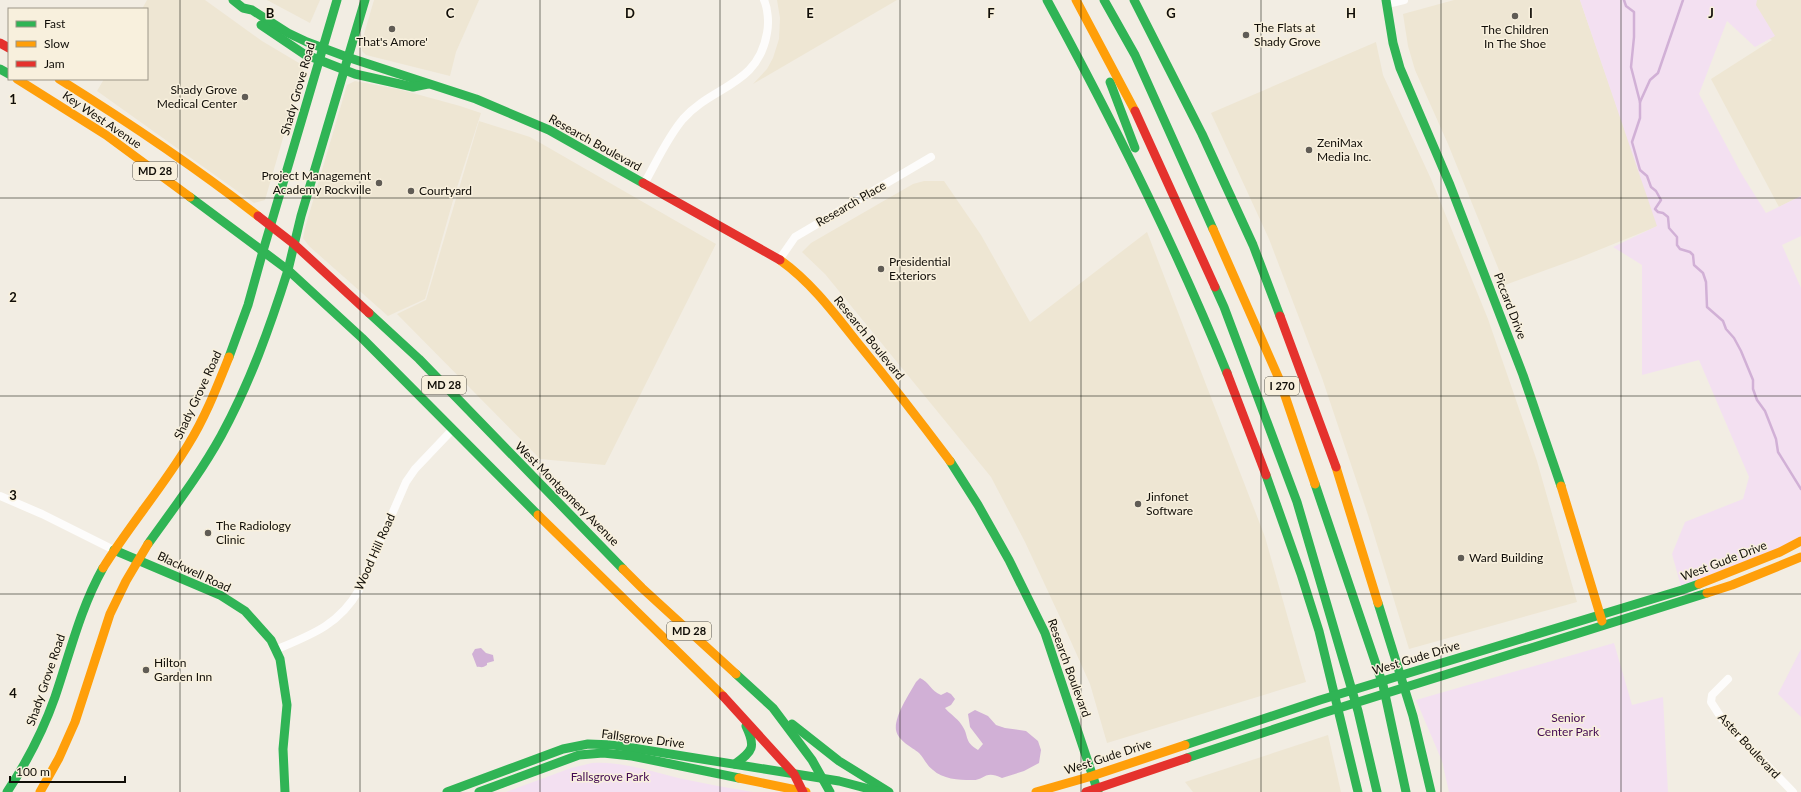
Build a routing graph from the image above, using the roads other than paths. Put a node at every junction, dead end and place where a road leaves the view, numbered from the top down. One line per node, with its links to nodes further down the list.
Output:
1 (233, 0): 11 (main road, Research Boulevard)
2 (337, 0): 13 (main road, Shady Grove Road)
3 (365, 0): 14 (main road)
4 (764, 0): 21 (street)
5 (1047, 0): 27 (main road)
6 (1076, 0): 12 (main road, I 270)
7 (1104, 0): 60 (main road, I 270)
8 (1134, 0): 61 (main road, I 270)
9 (1404, 0): 10 (street)
10 (1386, 2): 36 (main road, Piccard Drive)
11 (243, 8): 13 (main road, Research Boulevard); 15 (main road, Research Boulevard)
12 (1084, 15): 27 (main road); 59 (main road, I 270)
13 (322, 48): 14 (main road, Research Boulevard); 15 (main road, Shady Grove Road)
14 (347, 57): 16 (main road); 19 (main road, Research Boulevard)
15 (318, 60): 16 (main road, Research Boulevard); 22 (main road, Shady Grove Road)
16 (344, 69): 19 (main road, Research Boulevard); 25 (main road)
17 (19, 80): 26 (main road, Key West Avenue / MD 28)
18 (61, 80): 23 (main road, Key West Avenue / MD 28)
19 (429, 84): 21 (main road, Research Boulevard)
20 (931, 157): 28 (street, Research Place)
21 (644, 184): 28 (main road, Research Boulevard)
22 (279, 196): 23 (main road); 24 (main road, Shady Grove Road)
23 (248, 208): 24 (main road, Key West Avenue / MD 28)
24 (270, 226): 25 (main road, West Montgomery Avenue / MD 28); 26 (main road, Shady Grove Road)
25 (294, 244): 29 (main road); 40 (main road, West Montgomery Avenue / MD 28)
26 (263, 251): 29 (main road, Key West Avenue / MD 28); 33 (main road, Shady Grove Road)
27 (1174, 251): 58 (main road)
28 (778, 260): 44 (main road, Research Boulevard)
29 (288, 270): 30 (main road, MD 28); 35 (main road)
30 (453, 429): 38 (street, Wood Hill Road); 41 (main road, MD 28)
31 (0, 496): 33 (street, Blackwell Road)
32 (1801, 541): 36 (main road, West Gude Drive)
33 (114, 550): 35 (main road, Blackwell Road); 47 (main road, Shady Grove Road)
34 (1801, 557): 37 (main road, West Gude Drive)
35 (139, 560): 38 (main road, Blackwell Road); 48 (main road)
36 (1599, 614): 37 (main road, Piccard Drive); 44 (main road, West Gude Drive)
37 (1603, 625): 46 (main road, West Gude Drive)
38 (276, 650): 49 (main road, Blackwell Road)
39 (1728, 679): 62 (street, Aster Boulevard)
40 (772, 708): 45 (main road, West Montgomery Avenue / MD 28); 55 (main road)
41 (741, 715): 42 (main road); 43 (main road, MD 28)
42 (735, 764): 43 (main road, Fallsgrove Drive); 50 (main road, Fallsgrove Drive)
43 (794, 774): 45 (main road); 52 (main road, MD 28)
44 (1092, 776): 46 (main road, Research Boulevard); 56 (main road, West Gude Drive)
45 (824, 779): 53 (main road, West Montgomery Avenue / MD 28); 54 (main road)
46 (1097, 790): 57 (main road, West Gude Drive)
47 (7, 792)
48 (40, 792)
49 (285, 792)
50 (447, 792)
51 (479, 792): 52 (main road, Fallsgrove Drive)
52 (804, 792)
53 (830, 792)
54 (882, 792)
55 (889, 792)
56 (1036, 792)
57 (1086, 792)
58 (1358, 792)
59 (1377, 792)
60 (1406, 792)
61 (1431, 792)
62 (1793, 792)

